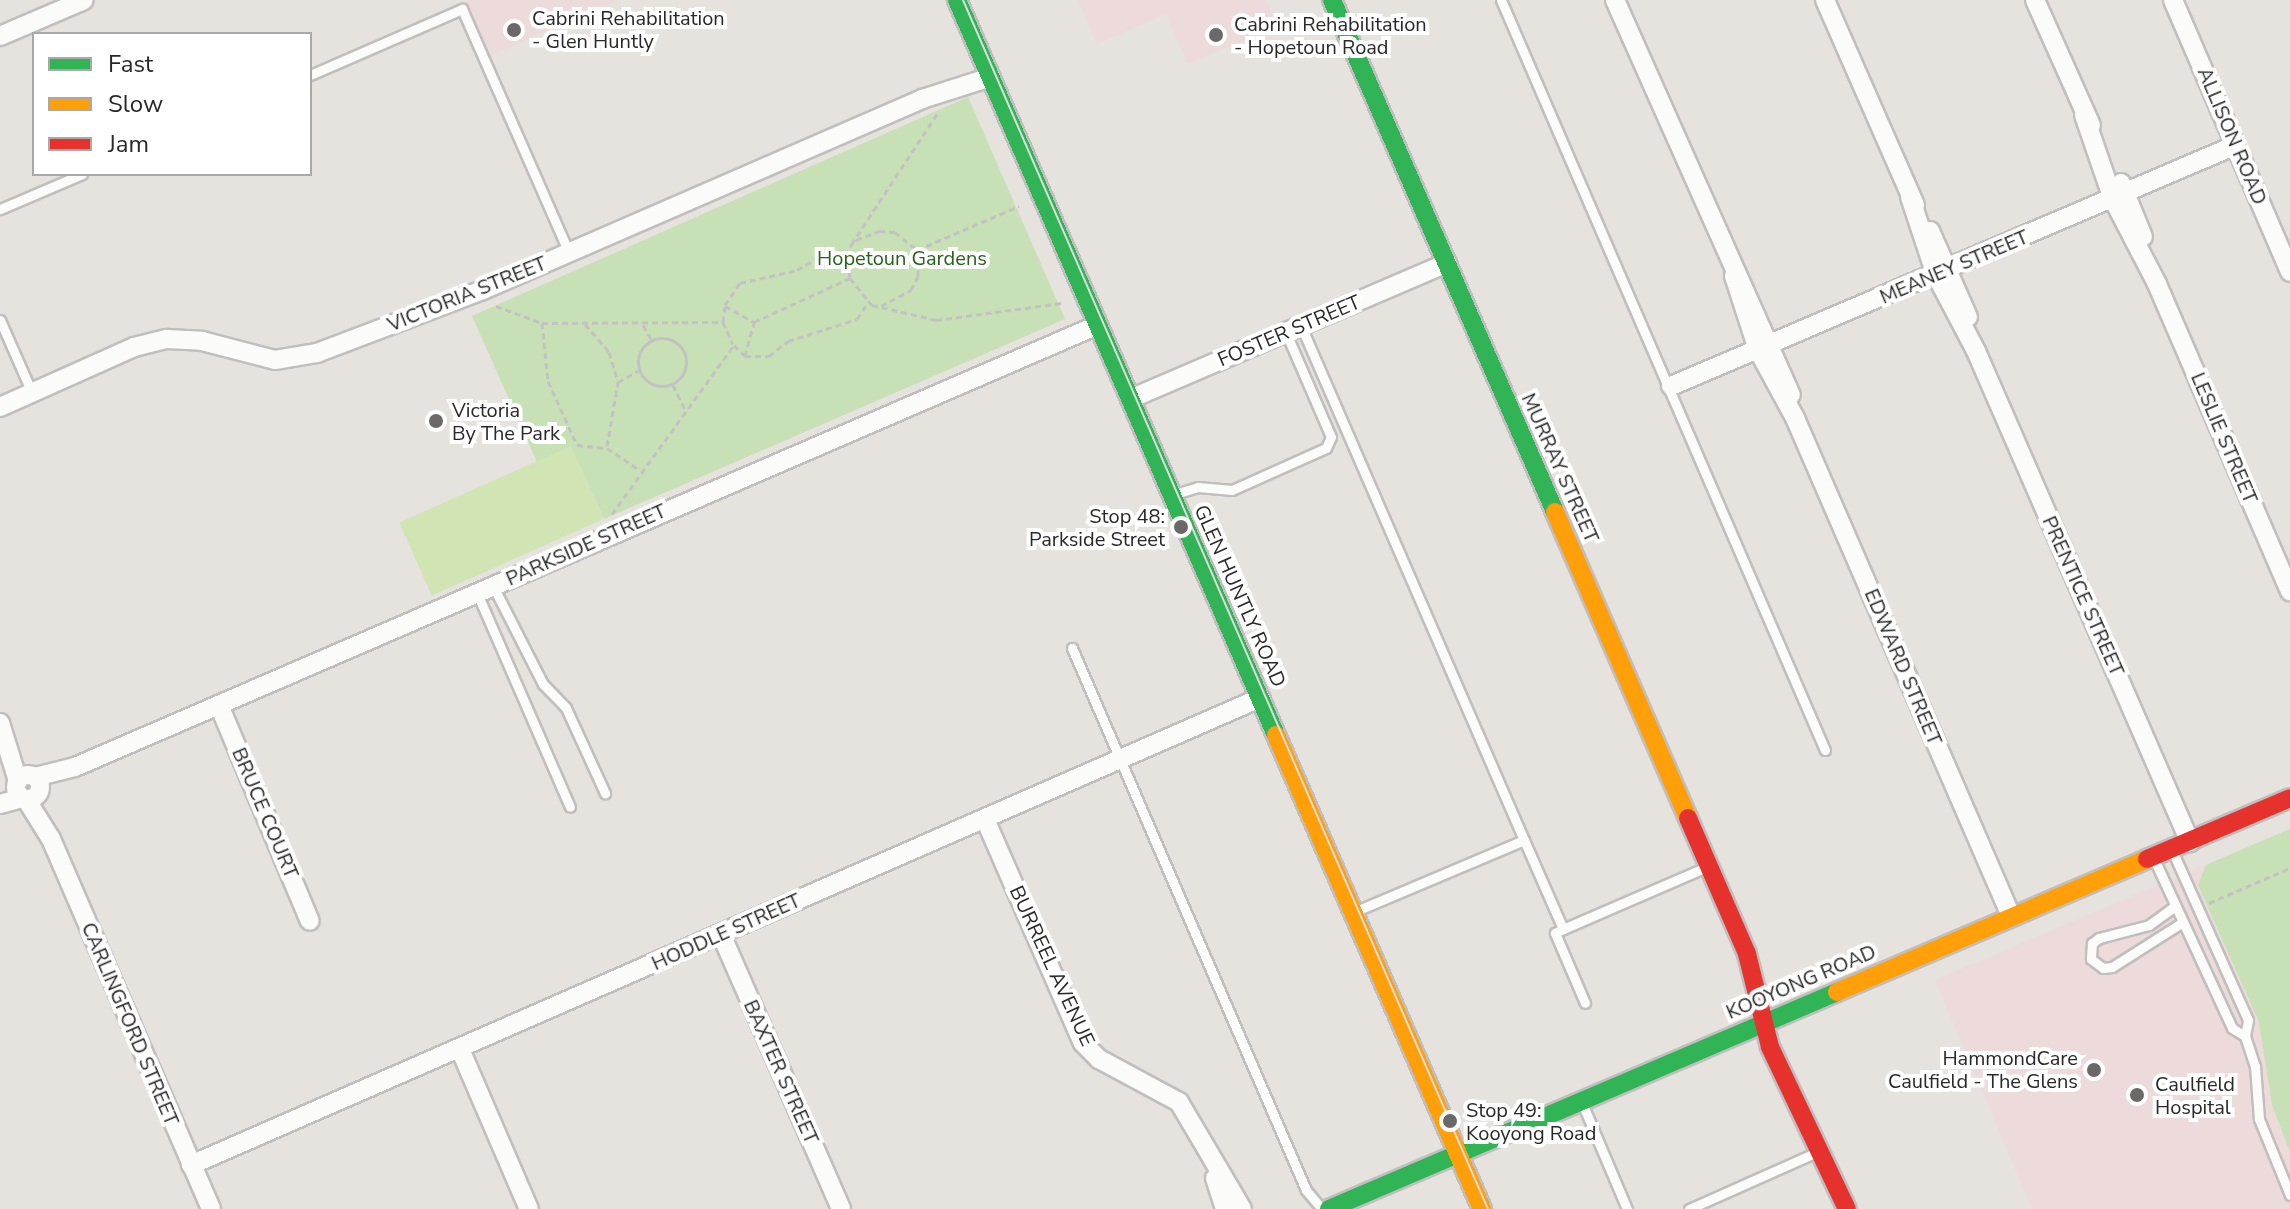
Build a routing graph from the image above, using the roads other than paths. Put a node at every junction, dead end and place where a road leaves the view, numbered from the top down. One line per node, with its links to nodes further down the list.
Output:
1 (84, 0): 9 (street)
2 (957, 0): 10 (street, GLEN HUNTLY ROAD)
3 (1332, 0): 17 (street, MURRAY STREET)
4 (1501, 0): 24 (lane)
5 (1615, 0): 23 (street, EDWARD STREET)
6 (1825, 0): 18 (street, PRENTICE STREET)
7 (2035, 0): 14 (street, LESLIE STREET)
8 (2173, 0): 12 (street, ALLISON ROAD)
9 (0, 36)
10 (988, 69): 16 (street, VICTORIA STREET); 21 (street, GLEN HUNTLY ROAD)
11 (312, 74): 16 (lane)
12 (2236, 145): 14 (street, MEANEY STREET); 19 (street, ALLISON ROAD)
13 (77, 176): 15 (lane)
14 (2119, 196): 18 (street, MEANEY STREET); 30 (street, LESLIE STREET)
15 (0, 209)
16 (569, 253): 25 (street, VICTORIA STREET)
17 (1447, 263): 22 (street, FOSTER STREET); 48 (street, MURRAY STREET)
18 (1942, 272): 23 (street, MEANEY STREET); 45 (street, PRENTICE STREET)
19 (2290, 272)
20 (0, 320): 25 (lane)
21 (1098, 325): 26 (street, GLEN HUNTLY ROAD); 29 (street, PARKSIDE STREET)
22 (1294, 329): 26 (street, FOSTER STREET); 28 (lane); 44 (lane)
23 (1765, 347): 24 (street, MEANEY STREET); 51 (street, EDWARD STREET)
24 (1671, 386): 35 (lane)
25 (32, 393): 27 (street, VICTORIA STREET)
26 (1130, 399): 28 (street, GLEN HUNTLY ROAD)
27 (0, 407)
28 (1172, 495): 32 (street, GLEN HUNTLY ROAD)
29 (485, 589): 33 (street, PARKSIDE STREET); 38 (lane); 42 (lane)
30 (2290, 591)
31 (1072, 648): 36 (lane)
32 (1260, 698): 36 (street, HODDLE STREET); 50 (street, GLEN HUNTLY ROAD)
33 (219, 705): 37 (street, PARKSIDE STREET); 52 (street, BRUCE COURT)
34 (2, 727): 37 (street, CARLINGFORD STREET)
35 (1825, 750)
36 (1120, 760): 43 (street, HODDLE STREET); 71 (lane)
37 (28, 787): 39 (street, PARKSIDE STREET); 41 (street, PARKSIDE STREET); 64 (street, CARLINGFORD STREET)
38 (605, 793)
39 (0, 795)
40 (2290, 798): 45 (street, KOOYONG ROAD)
41 (0, 804)
42 (570, 807)
43 (985, 819): 55 (street, HODDLE STREET); 63 (street, BURREEL AVENUE)
44 (1524, 840): 50 (lane); 54 (lane)
45 (2190, 842): 46 (street, KOOYONG ROAD)
46 (2172, 849): 47 (street, KOOYONG ROAD); 58 (lane)
47 (2153, 857): 49 (lane); 51 (street, KOOYONG ROAD)
48 (1709, 866): 54 (lane); 57 (street, MURRAY STREET)
49 (2175, 906): 53 (lane); 53 (lane)
50 (1353, 912): 62 (street, GLEN HUNTLY ROAD)
51 (2011, 916): 57 (street, KOOYONG ROAD)
52 (310, 921)
53 (2183, 922): 58 (lane)
54 (1563, 929): 56 (lane)
55 (721, 934): 59 (street, HODDLE STREET); 68 (street, BAXTER STREET)
56 (1585, 1003)
57 (1770, 1019): 60 (street, KOOYONG ROAD); 61 (street, MURRAY STREET)
58 (2245, 1036): 65 (lane)
59 (460, 1049): 64 (street, HODDLE STREET); 67 (street)
60 (1581, 1100): 62 (street, KOOYONG ROAD); 74 (lane)
61 (1822, 1150): 75 (lane); 76 (street, MURRAY STREET)
62 (1458, 1153): 72 (street, KOOYONG ROAD); 73 (street, GLEN HUNTLY ROAD)
63 (1209, 1156): 69 (street, BURREEL AVENUE); 70 (street, BURREEL AVENUE)
64 (191, 1165): 66 (street, CARLINGFORD STREET)
65 (2290, 1195)
66 (211, 1209)
67 (529, 1209)
68 (841, 1209)
69 (1225, 1209)
70 (1242, 1209)
71 (1322, 1209)
72 (1329, 1209)
73 (1482, 1209)
74 (1627, 1209)
75 (1689, 1209)
76 (1847, 1209)

